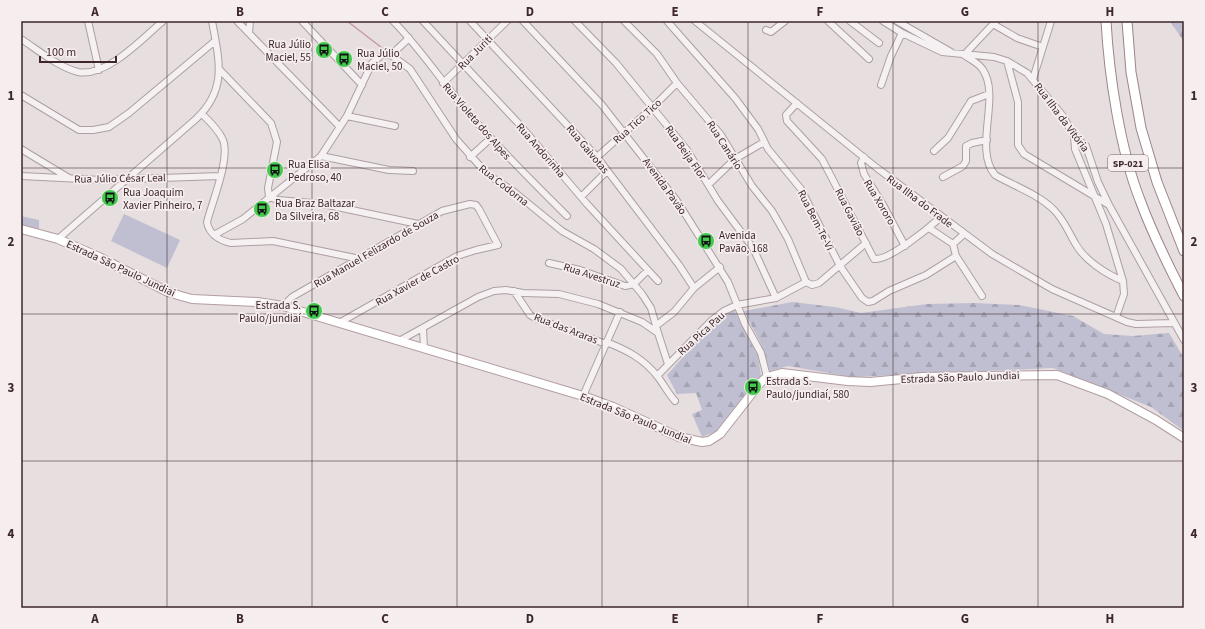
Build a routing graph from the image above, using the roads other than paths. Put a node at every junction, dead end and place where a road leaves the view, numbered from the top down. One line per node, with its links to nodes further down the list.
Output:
1 (88, 21): 43 (street)
2 (163, 21): 43 (street)
3 (212, 21): 33 (street)
4 (237, 21): 27 (street)
5 (250, 21): 27 (street)
6 (302, 21): 47 (street)
7 (393, 21): 29 (street, Rua Violeta dos Alpes)
8 (423, 21): 41 (street, Rua Andorinha)
9 (470, 21): 32 (street, Rua Gaivotas)
10 (507, 21): 32 (street, Rua Juriti)
11 (523, 21): 57 (street, Avenida Pavão)
12 (575, 21): 52 (street, Rua Beija Flor)
13 (624, 21): 46 (street, Rua Canário)
14 (667, 21): 61 (street, Rua Bem-Te-Vi)
15 (695, 21): 51 (street, Rua Ilha do Frade)
16 (785, 21): 25 (street)
17 (828, 21): 39 (street)
18 (850, 21): 34 (street)
19 (883, 21): 28 (street, Rua Ilha da Vitória)
20 (897, 21): 26 (street, Rua Ilha da Vitória)
21 (1051, 21): 35 (street)
22 (1106, 21): 107 (highway, SP-021)
23 (1127, 21): 93 (highway, SP-021)
24 (995, 22): 35 (street); 38 (street)
25 (766, 30)
26 (917, 32): 31 (street); 36 (street, Rua Ilha da Vitória)
27 (250, 33): 56 (street)
28 (902, 33): 31 (street, Rua Ilha da Vitória); 48 (street)
29 (409, 38): 37 (street); 45 (street, Rua Violeta dos Alpes)
30 (21, 39): 43 (street)
31 (914, 39): 36 (street, Rua Ilha da Vitória)
32 (488, 40): 41 (street, Rua Juriti); 66 (street, Rua Gaivotas)
33 (215, 41): 42 (street); 50 (street)
34 (879, 43)
35 (1043, 47): 44 (street)
36 (952, 53): 38 (street, Rua Ilha da Vitória)
37 (391, 55): 47 (street); 65 (street, Rua Codorna)
38 (964, 55): 40 (street, Rua Ilha da Vitória); 49 (street)
39 (869, 59)
40 (1007, 61): 44 (street, Rua Ilha da Vitória); 79 (street)
41 (463, 65): 45 (street, Rua Juriti); 78 (street, Rua Andorinha)
42 (218, 69): 53 (street); 77 (street)
43 (99, 70)
44 (1033, 79): 58 (street, Rua Ilha da Vitória)
45 (443, 83): 59 (street, Rua Violeta dos Alpes)
46 (677, 83): 52 (street, Rua Tico Tico); 68 (street, Rua Canário)
47 (362, 85): 54 (street)
48 (881, 85)
49 (989, 94): 60 (street); 63 (street)
50 (21, 95)
51 (797, 103): 67 (street, Rua Ilha do Frade); 89 (street, Rua Gavião)
52 (653, 107): 57 (street, Rua Tico Tico); 76 (street, Rua Beija Flor)
53 (202, 114): 72 (street); 75 (street)
54 (347, 116): 55 (street); 56 (street)
55 (394, 126)
56 (340, 127): 64 (street)
57 (624, 133): 66 (street, Rua Tico Tico); 98 (street, Avenida Pavão)
58 (1074, 136): 79 (street); 80 (street, Rua Ilha da Vitória)
59 (491, 138): 65 (street); 81 (street, Rua Violeta dos Alpes)
60 (987, 140): 73 (street); 100 (street)
61 (764, 142): 68 (street); 97 (street, Rua Bem-Te-Vi)
62 (21, 149): 74 (street)
63 (934, 150)
64 (321, 156): 69 (street); 77 (street)
65 (470, 157): 103 (street, Rua Codorna)
66 (597, 157): 70 (street, Rua Gaivotas)
67 (864, 157): 82 (street, Rua Ilha do Frade); 92 (street, Rua Xororo)
68 (735, 159): 76 (street); 102 (street, Rua Canário)
69 (413, 171)
70 (607, 171): 78 (street); 104 (street, Rua Gaivotas)
71 (21, 176): 74 (street, Rua Júlio César Leal)
72 (220, 176): 75 (street, Rua Júlio César Leal); 87 (street)
73 (943, 177)
74 (70, 178): 75 (street, Rua Júlio César Leal)
75 (127, 178): 88 (street)
76 (709, 184): 108 (street, Rua Beija Flor)
77 (269, 197): 83 (street); 87 (street)
78 (581, 197): 99 (street, Rua Andorinha)
79 (1094, 197): 80 (street); 100 (street)
80 (1109, 205): 114 (street, Rua Ilha da Vitória)
81 (567, 216)
82 (942, 217): 84 (street, Rua Gavião); 86 (street, Rua Ilha do Frade)
83 (418, 224): 91 (street, Rua Manuel Felizardo de Souza); 95 (street, Rua Manuel Felizardo de Souza)
84 (929, 228): 90 (street); 92 (street, Rua Gavião)
85 (21, 229): 88 (main road, Estrada São Paulo Jundiai)
86 (964, 234): 90 (street); 112 (street, Rua Ilha do Frade)
87 (214, 236): 95 (street)
88 (58, 239): 110 (main road, Estrada São Paulo Jundiai)
89 (866, 243): 92 (street, Rua Gavião); 97 (street)
90 (953, 244): 94 (street)
91 (498, 245): 113 (street, Rua Xavier de Castro)
92 (905, 246)
93 (1184, 251)
94 (956, 256): 97 (street, Rua Bem-Te-Vi); 106 (street)
95 (360, 259): 110 (street, Rua Manuel Felizardo de Souza)
96 (549, 263): 103 (street, Rua Avestruz)
97 (840, 266): 102 (street, Rua Pica Pau)
98 (720, 267): 104 (street); 109 (street, Avenida Pavão)
99 (648, 270): 101 (street, Rua Andorinha); 103 (street)
100 (1123, 280): 112 (street)
101 (658, 281)
102 (806, 282): 108 (street, Rua Pica Pau)
103 (634, 284): 115 (street, Rua Codorna)
104 (694, 288): 115 (street)
105 (514, 291): 111 (street); 116 (street); 120 (street, Rua das Araras)
106 (982, 296)
107 (1184, 296)
108 (776, 298): 109 (street, Rua Pica Pau)
109 (737, 305): 122 (street, Rua Pica Pau); 124 (street, Avenida Pavão)
110 (283, 306): 113 (main road, Estrada São Paulo Jundiai)
111 (620, 312): 117 (street); 120 (street)
112 (1116, 317): 114 (street, Rua Ilha do Frade)
113 (339, 323): 119 (main road, Estrada São Paulo Jundiai)
114 (1173, 323): 118 (street, Rua Ilha da Vitória)
115 (657, 325): 117 (street, Rua Codorna)
116 (423, 329): 119 (street); 121 (street)
117 (658, 333): 122 (street, Rua Codorna)
118 (1184, 340)
119 (399, 341): 121 (main road, Estrada São Paulo Jundiai)
120 (606, 343): 123 (street, Rua das Araras); 125 (street)
121 (424, 348): 125 (main road, Estrada São Paulo Jundiai)
122 (668, 364): 123 (street, Rua Pica Pau)
123 (657, 376): 126 (street, Rua das Araras)
124 (767, 377): 125 (main road, Estrada São Paulo Jundiai); 127 (main road, Estrada São Paulo Jundiai)
125 (582, 396)
126 (674, 400)
127 (1184, 438)

